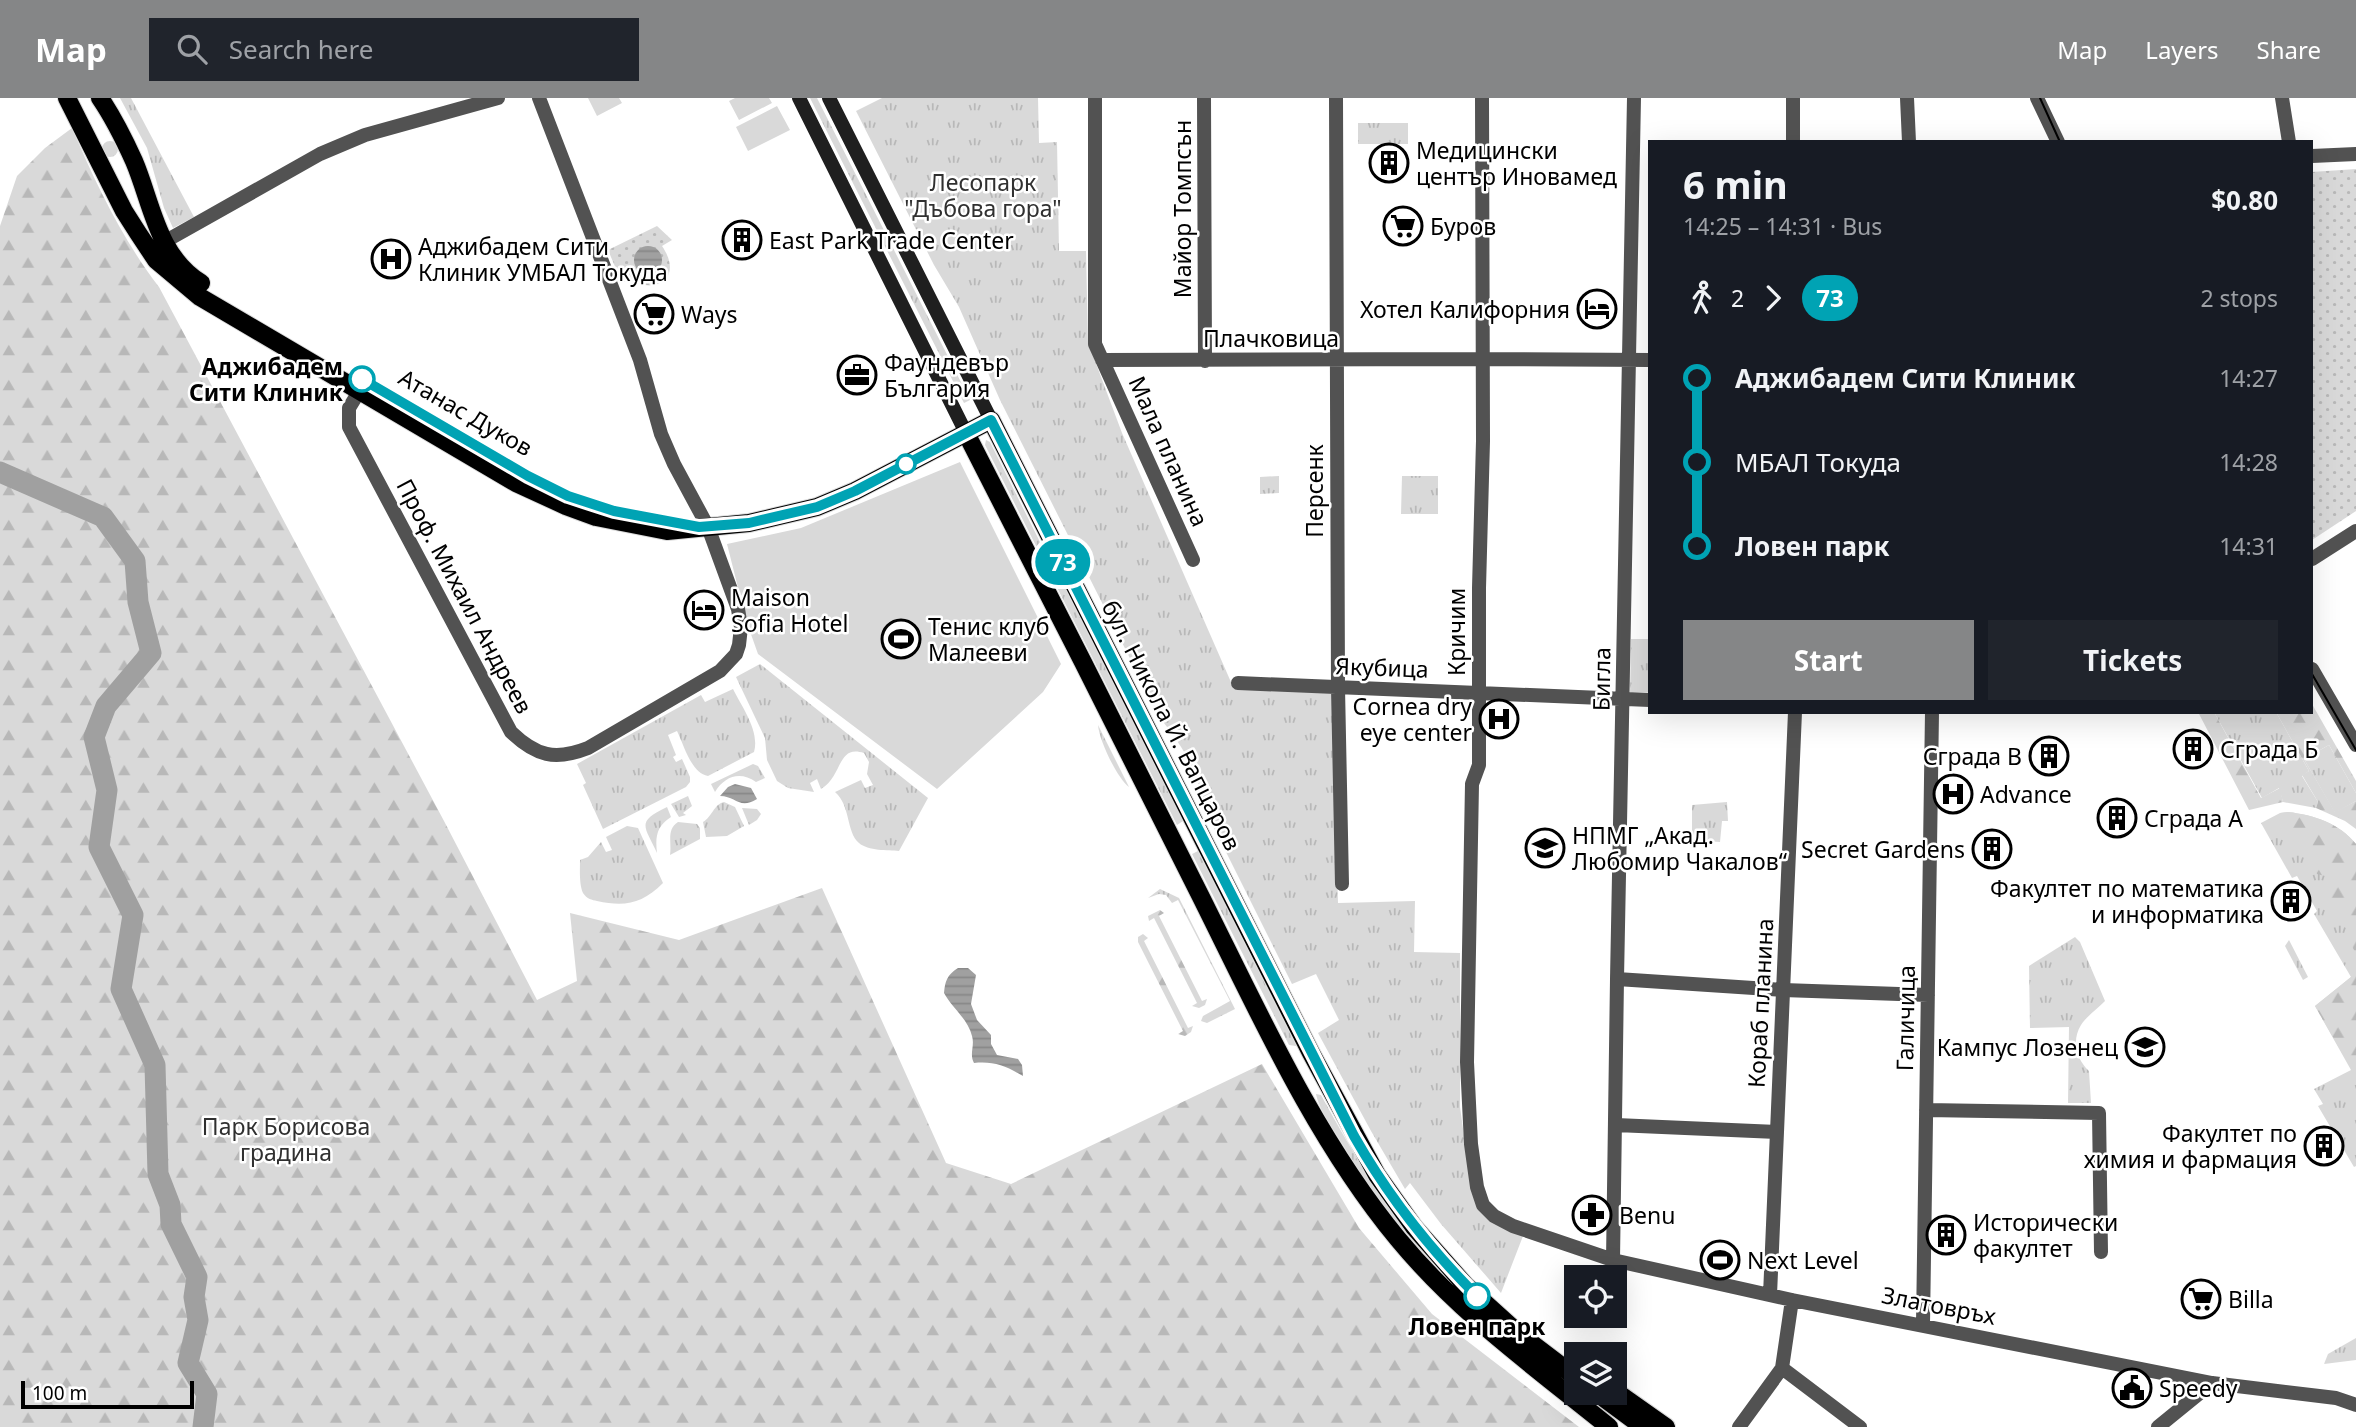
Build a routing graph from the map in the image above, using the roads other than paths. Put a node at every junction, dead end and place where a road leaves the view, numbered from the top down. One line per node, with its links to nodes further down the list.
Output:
1 (67, 98): 21 (main road, Атанас Дуков)
2 (100, 98): 16 (main road, Атанас Дуков)
3 (498, 98): 26 (street)
4 (539, 98): 36 (street, Проф. Михаил Андреев)
5 (799, 98): 35 (main road)
6 (829, 98): 34 (main road, бул. Никола Й. Вапцаров)
7 (1095, 98): 28 (street, Мала планина)
8 (1204, 98): 32 (street, Майор Томпсън)
9 (1336, 98): 29 (street, Персенк)
10 (1482, 98): 27 (street, Кричим)
11 (1634, 98): 30 (street, Бигла)
12 (1793, 98): 17 (street)
13 (1907, 98): 18 (street)
14 (2037, 98): 19 (street)
15 (2283, 98): 20 (street)
16 (121, 135): 21 (main road); 24 (main road, Атанас Дуков)
17 (1793, 140)
18 (1909, 140)
19 (2056, 140)
20 (2290, 140)
21 (94, 150): 25 (main road, Атанас Дуков)
22 (2356, 154): 23 (street)
23 (2313, 156)
24 (147, 201): 25 (main road); 26 (main road, Атанас Дуков)
25 (124, 211): 33 (main road, Атанас Дуков)
26 (164, 242): 36 (main road, Атанас Дуков)
27 (1482, 359): 29 (street, Плачковица); 30 (street, Плачковица); 43 (street, Кричим)
28 (1102, 360): 32 (street, Плачковица); 39 (street, Мала планина)
29 (1337, 360): 32 (street, Плачковица); 42 (street, Персенк)
30 (1630, 360): 31 (street, Плачковица); 44 (street, Бигла)
31 (1648, 360)
32 (1205, 361)
33 (359, 390): 36 (main road, Атанас Дуков); 36 (street, Проф. Михаил Андреев)
34 (991, 420): 35 (main road, Атанас Дуков); 62 (main road, бул. Никола Й. Вапцаров)
35 (966, 433): 36 (main road, Атанас Дуков); 62 (main road)
36 (703, 527)
37 (2356, 531): 38 (street)
38 (2313, 558)
39 (1194, 560)
40 (2313, 671): 48 (street)
41 (1238, 683): 42 (street, Якубица)
42 (1338, 688): 43 (street, Якубица); 49 (street, Персенк)
43 (1479, 693): 44 (street, Якубица); 56 (street, Кричим)
44 (1623, 699): 45 (street, Якубица); 50 (street, Бигла)
45 (1648, 700)
46 (1796, 714): 51 (street, Кораб планина)
47 (1932, 714): 52 (street, Галичица)
48 (2356, 745)
49 (1342, 884)
50 (1617, 979): 51 (street); 54 (street, Бигла)
51 (1783, 990): 52 (street); 55 (street, Кораб планина)
52 (1928, 995): 53 (street, Галичица)
53 (1926, 1110): 57 (street); 61 (street, Галичица)
54 (1616, 1125): 55 (street); 58 (street, Бигла)
55 (1777, 1132): 59 (street, Кораб планина)
56 (1483, 1205): 58 (street, Златовръх)
57 (2101, 1252)
58 (1613, 1260): 59 (street, Златовръх)
59 (1770, 1295): 60 (street, Златовръх)
60 (1792, 1300): 61 (street, Златовръх); 64 (street)
61 (1923, 1324): 66 (street, Златовръх)
62 (1515, 1342): 63 (main road); 65 (main road); 70 (main road)
63 (1564, 1359)
64 (1782, 1368): 73 (street); 74 (street)
65 (1564, 1370)
66 (2212, 1382): 69 (street, Златовръх); 75 (street)
67 (1627, 1399): 72 (main road)
68 (1613, 1405): 71 (main road)
69 (2356, 1405)
70 (1609, 1427)
71 (1643, 1427)
72 (1666, 1427)
73 (1740, 1427)
74 (1860, 1427)
75 (2158, 1427)

